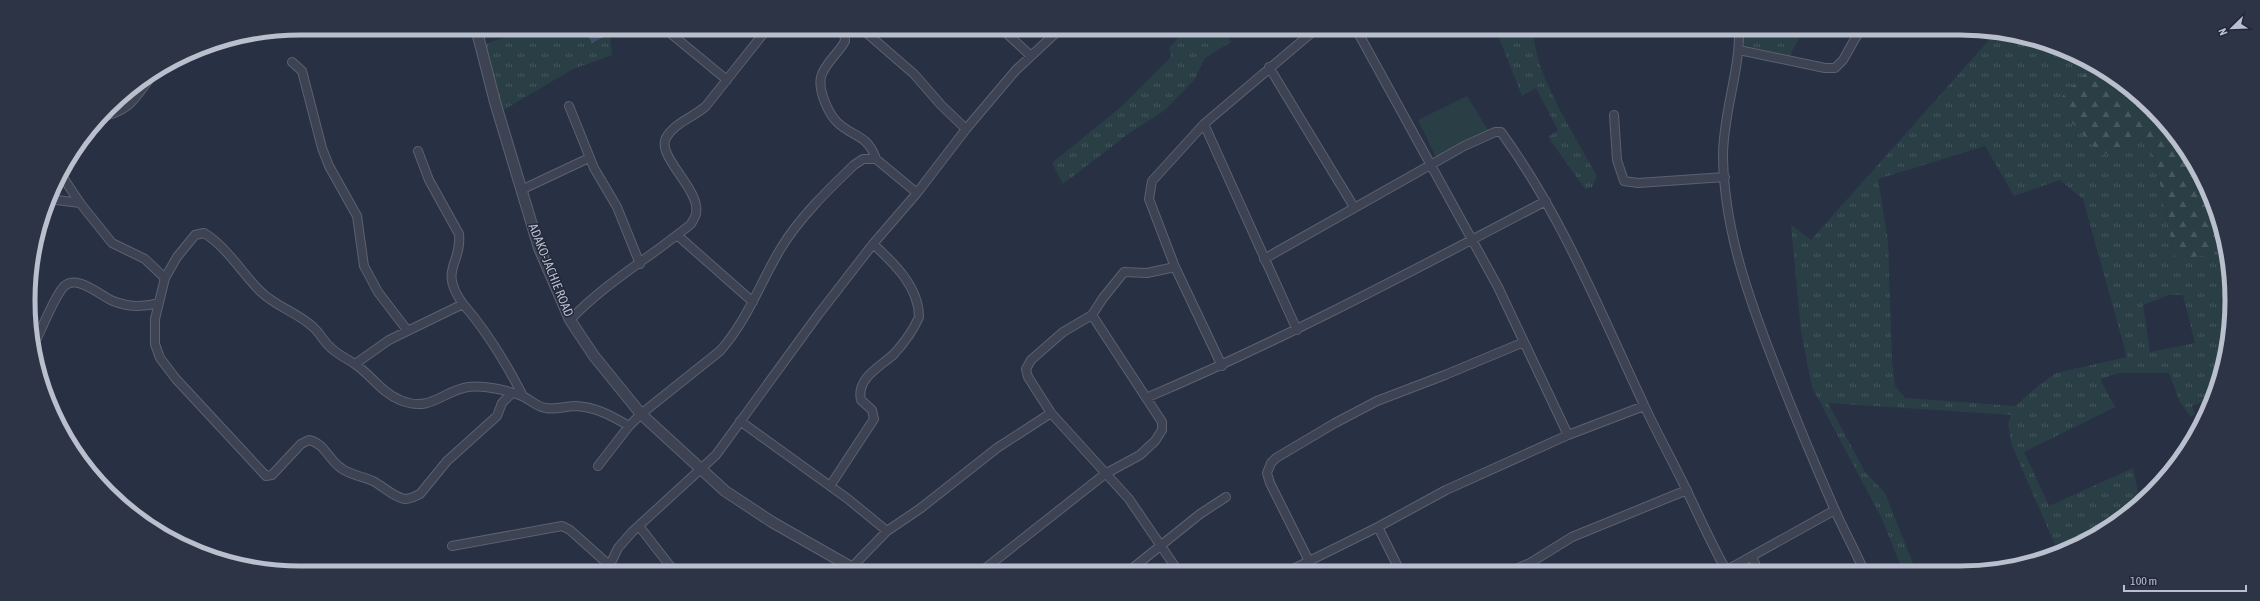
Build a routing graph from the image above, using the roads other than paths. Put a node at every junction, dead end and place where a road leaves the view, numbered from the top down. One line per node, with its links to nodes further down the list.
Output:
1 (478, 35): 29 (street, ADAKO-JACHIE ROAD)
2 (672, 35): 16 (street)
3 (762, 35): 16 (street)
4 (844, 35): 25 (street)
5 (869, 35): 22 (street)
6 (1008, 35): 13 (street)
7 (1054, 35): 13 (street)
8 (1309, 35): 15 (street)
9 (1359, 35): 26 (street)
10 (1739, 35): 12 (street)
11 (1857, 35): 12 (street)
12 (1739, 50): 27 (street)
13 (1031, 56): 22 (street)
14 (292, 62): 47 (street)
15 (1269, 67): 21 (street); 34 (street)
16 (727, 80): 35 (street)
17 (143, 87): 19 (street)
18 (569, 106): 24 (street)
19 (111, 115)
20 (1614, 115): 27 (street)
21 (1204, 124): 38 (street); 40 (street)
22 (966, 129): 30 (street)
23 (418, 151): 44 (street)
24 (589, 158): 29 (street); 39 (street)
25 (876, 159): 30 (street); 42 (street)
26 (1431, 165): 32 (street); 34 (street); 36 (street)
27 (1725, 177): 68 (street)
28 (64, 179): 33 (street)
29 (521, 190): 46 (street, ADAKO-JACHIE ROAD)
30 (917, 193): 37 (street)
31 (55, 200): 33 (street)
32 (1546, 201): 36 (street); 56 (street)
33 (80, 203): 41 (street)
34 (1354, 207): 38 (street)
35 (677, 235): 39 (street); 42 (street)
36 (1473, 239): 48 (street); 50 (street)
37 (873, 244): 59 (street); 65 (street)
38 (1264, 259): 48 (street)
39 (640, 264): 46 (street)
40 (1175, 267): 45 (street); 52 (street)
41 (165, 278): 43 (street); 51 (street)
42 (753, 302): 58 (street)
43 (158, 303): 49 (street); 53 (street)
44 (463, 304): 47 (street); 54 (street)
45 (1092, 315): 55 (street); 57 (street)
46 (570, 320): 58 (street, ADAKO-JACHIE ROAD)
47 (407, 330): 51 (street)
48 (1298, 330): 52 (street)
49 (37, 337)
50 (1524, 342): 61 (street); 75 (street)
51 (355, 364): 53 (street)
52 (1222, 366): 55 (street)
53 (512, 393): 54 (street)
54 (523, 396): 60 (street)
55 (1146, 398): 64 (street)
56 (1644, 406): 61 (street); 66 (street)
57 (1051, 412): 64 (street); 71 (street)
58 (641, 414): 60 (street); 63 (street, ADAKO-JACHIE ROAD)
59 (740, 421): 63 (street); 65 (street)
60 (629, 426): 62 (street)
61 (1568, 435): 70 (street)
62 (598, 466)
63 (701, 471): 69 (street); 79 (street, ADAKO-JACHIE ROAD)
64 (1105, 474): 73 (street); 81 (street)
65 (830, 486): 71 (street)
66 (1686, 490): 85 (street); 86 (street)
67 (1226, 497): 73 (street)
68 (1835, 510): 74 (street); 89 (street)
69 (639, 526): 77 (street); 78 (street)
70 (1378, 527): 75 (street); 84 (street)
71 (887, 531): 80 (street)
72 (452, 546): 76 (street)
73 (1160, 546): 82 (street); 83 (street)
74 (1752, 556): 87 (street); 88 (street)
75 (1306, 565)
76 (606, 566)
77 (609, 566)
78 (670, 566)
79 (850, 566)
80 (858, 566)
81 (988, 566)
82 (1135, 566)
83 (1174, 566)
84 (1398, 566)
85 (1522, 566)
86 (1723, 566)
87 (1733, 566)
88 (1756, 566)
89 (1862, 566)

